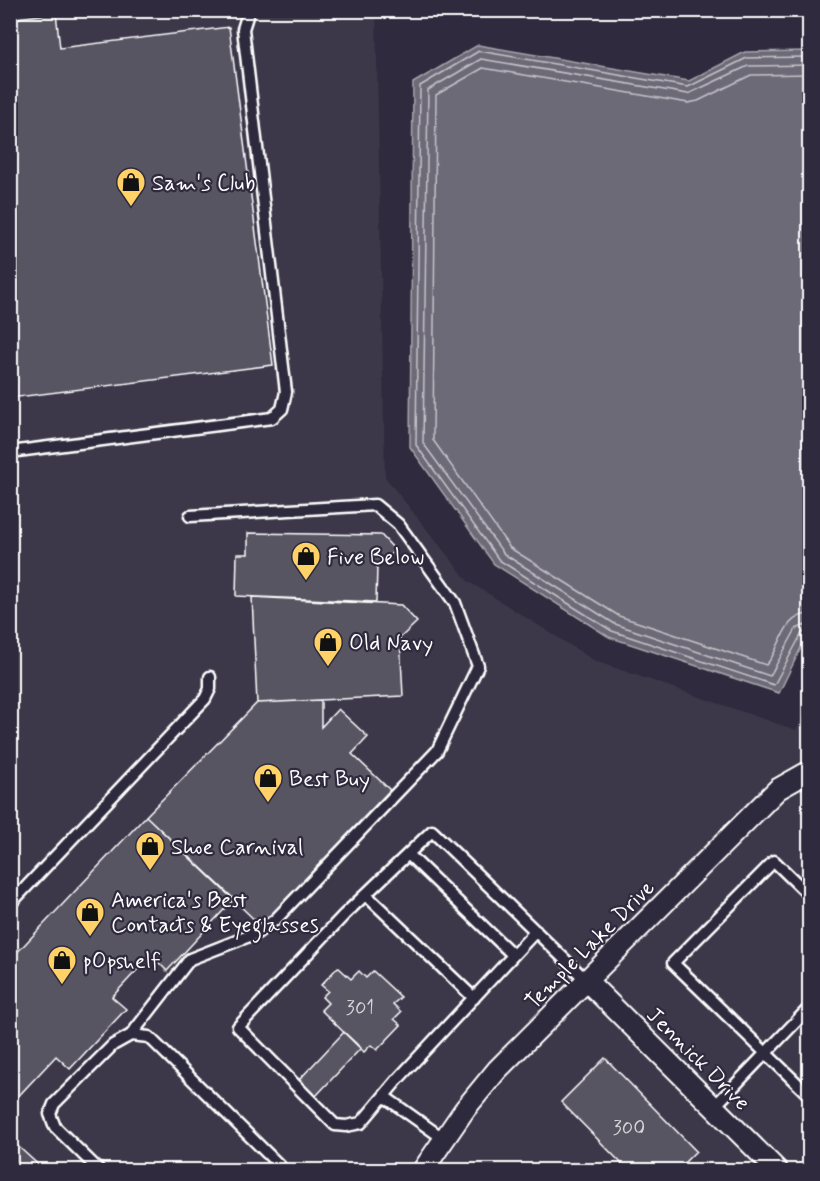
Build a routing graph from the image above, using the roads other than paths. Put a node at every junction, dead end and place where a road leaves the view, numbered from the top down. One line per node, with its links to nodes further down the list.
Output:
1 (249, 10): 2 (lane)
2 (10, 452)
3 (190, 516): 15 (lane)
4 (210, 677): 9 (lane)
5 (810, 771): 12 (street, Temple Lake Drive)
6 (408, 854): 7 (lane); 10 (lane); 11 (lane)
7 (366, 895): 13 (lane); 18 (lane)
8 (810, 897): 16 (lane)
9 (10, 904)
10 (536, 931): 11 (lane); 12 (lane)
11 (513, 955): 13 (lane)
12 (587, 981): 19 (street, Jennick Drive); 20 (street, Temple Lake Drive)
13 (474, 998): 18 (lane)
14 (810, 1007): 16 (lane)
15 (130, 1035): 21 (lane); 22 (lane)
16 (765, 1053): 17 (lane); 19 (lane)
17 (810, 1096)
18 (385, 1097): 20 (lane)
19 (714, 1107): 25 (street, Jennick Drive)
20 (444, 1139): 24 (street, Temple Lake Drive)
21 (282, 1168): 23 (lane)
22 (99, 1170)
23 (267, 1170)
24 (423, 1170)
25 (777, 1170)

